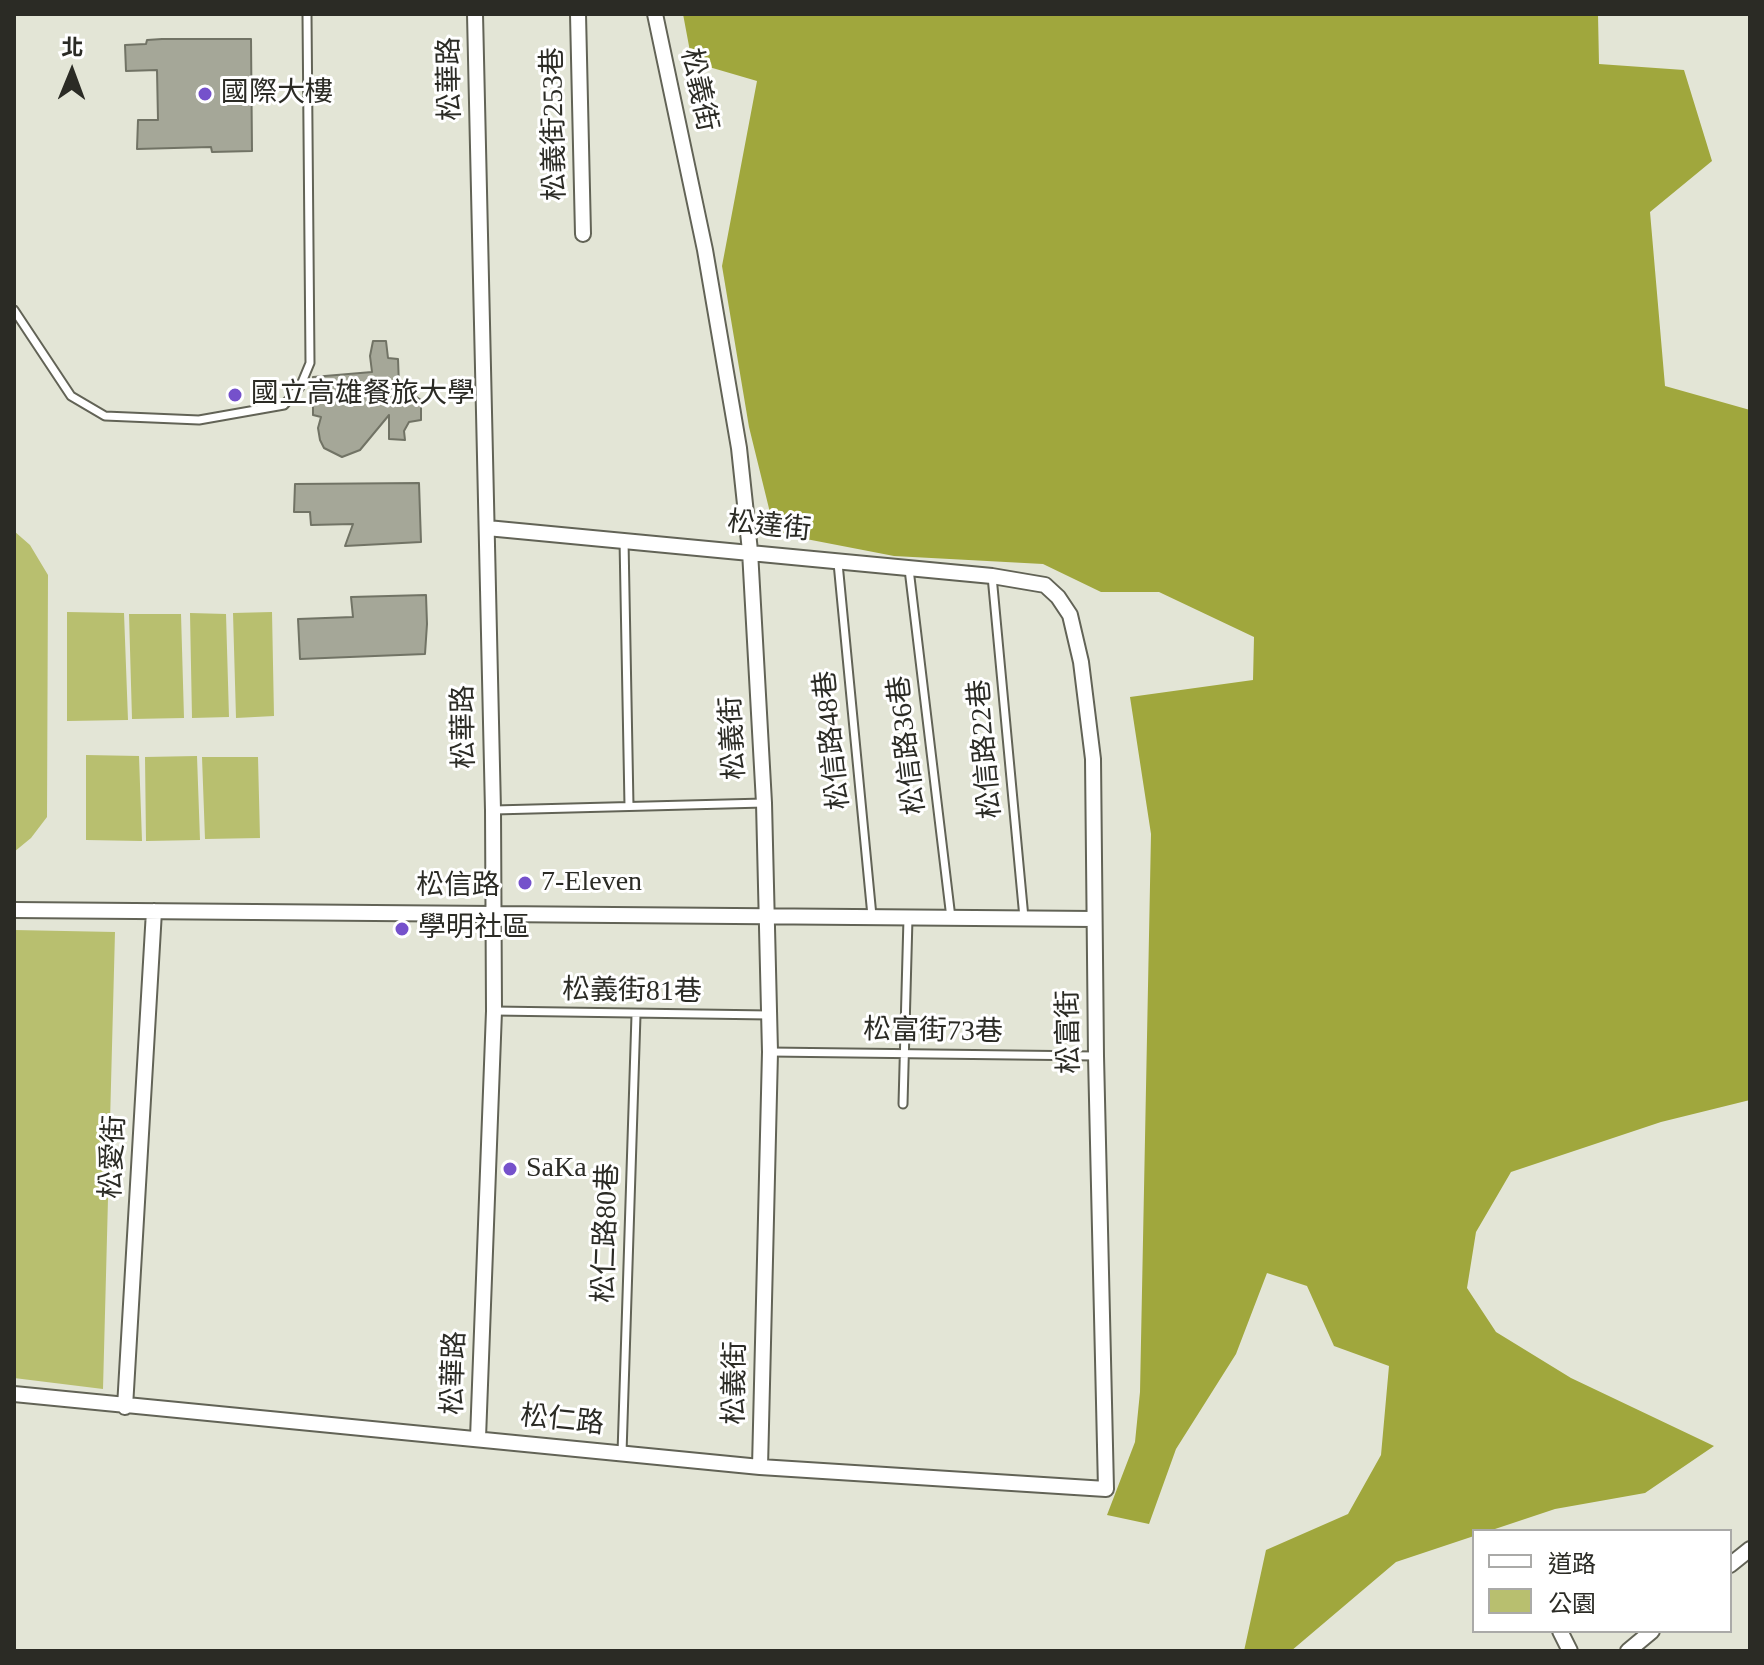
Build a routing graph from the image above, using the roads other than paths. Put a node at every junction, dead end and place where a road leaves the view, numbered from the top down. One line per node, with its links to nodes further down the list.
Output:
1 (307, 14): 6 (lane)
2 (475, 14): 7 (street, 松華路)
3 (578, 14): 5 (street, 松義街253巷)
4 (655, 14): 9 (street, 松義街)
5 (583, 234)
6 (14, 310)
7 (487, 528): 8 (street, 松達街); 16 (street, 松華路)
8 (624, 540): 9 (street, 松達街); 15 (lane)
9 (750, 551): 10 (street, 松達街); 14 (street, 松義街)
10 (838, 560): 11 (street, 松達街); 21 (lane, 松信路48巷)
11 (909, 567): 12 (street, 松達街); 23 (lane, 松信路36巷)
12 (992, 576): 13 (street, 松達街); 24 (lane, 松信路22巷)
13 (1045, 585): 25 (street, 松富街)
14 (764, 803): 15 (lane); 20 (street, 松義街)
15 (629, 806): 16 (lane)
16 (493, 810): 19 (street, 松華路)
17 (14, 910): 18 (street, 松信路)
18 (154, 911): 19 (street, 松信路); 34 (street, 松愛街)
19 (494, 913): 20 (street, 松信路); 26 (street, 松華路)
20 (768, 915): 21 (street, 松信路); 28 (street, 松義街)
21 (872, 916): 22 (street, 松信路)
22 (908, 918): 23 (street, 松信路); 30 (lane)
23 (951, 918): 24 (street, 松信路)
24 (1024, 918): 25 (street, 松信路)
25 (1094, 919): 31 (street, 松富街)
26 (494, 1011): 27 (lane, 松義街81巷); 35 (street, 松華路)
27 (636, 1015): 28 (lane, 松義街81巷); 36 (lane, 松仁路80巷)
28 (769, 1015): 29 (street, 松義街)
29 (770, 1052): 30 (lane, 松富街73巷); 37 (street, 松義街)
30 (904, 1054): 31 (lane, 松富街73巷); 32 (lane)
31 (1096, 1056): 38 (street, 松富街)
32 (903, 1104)
33 (14, 1394): 34 (street, 松仁路)
34 (125, 1407): 35 (street, 松仁路)
35 (478, 1438): 36 (street, 松仁路)
36 (622, 1453): 37 (street, 松仁路)
37 (760, 1467): 38 (street, 松仁路)
38 (1106, 1489)
39 (1750, 1549): 40 (street)
40 (1732, 1563)
41 (1561, 1633): 43 (street)
42 (1650, 1633): 44 (street)
43 (1570, 1651)
44 (1628, 1651)

